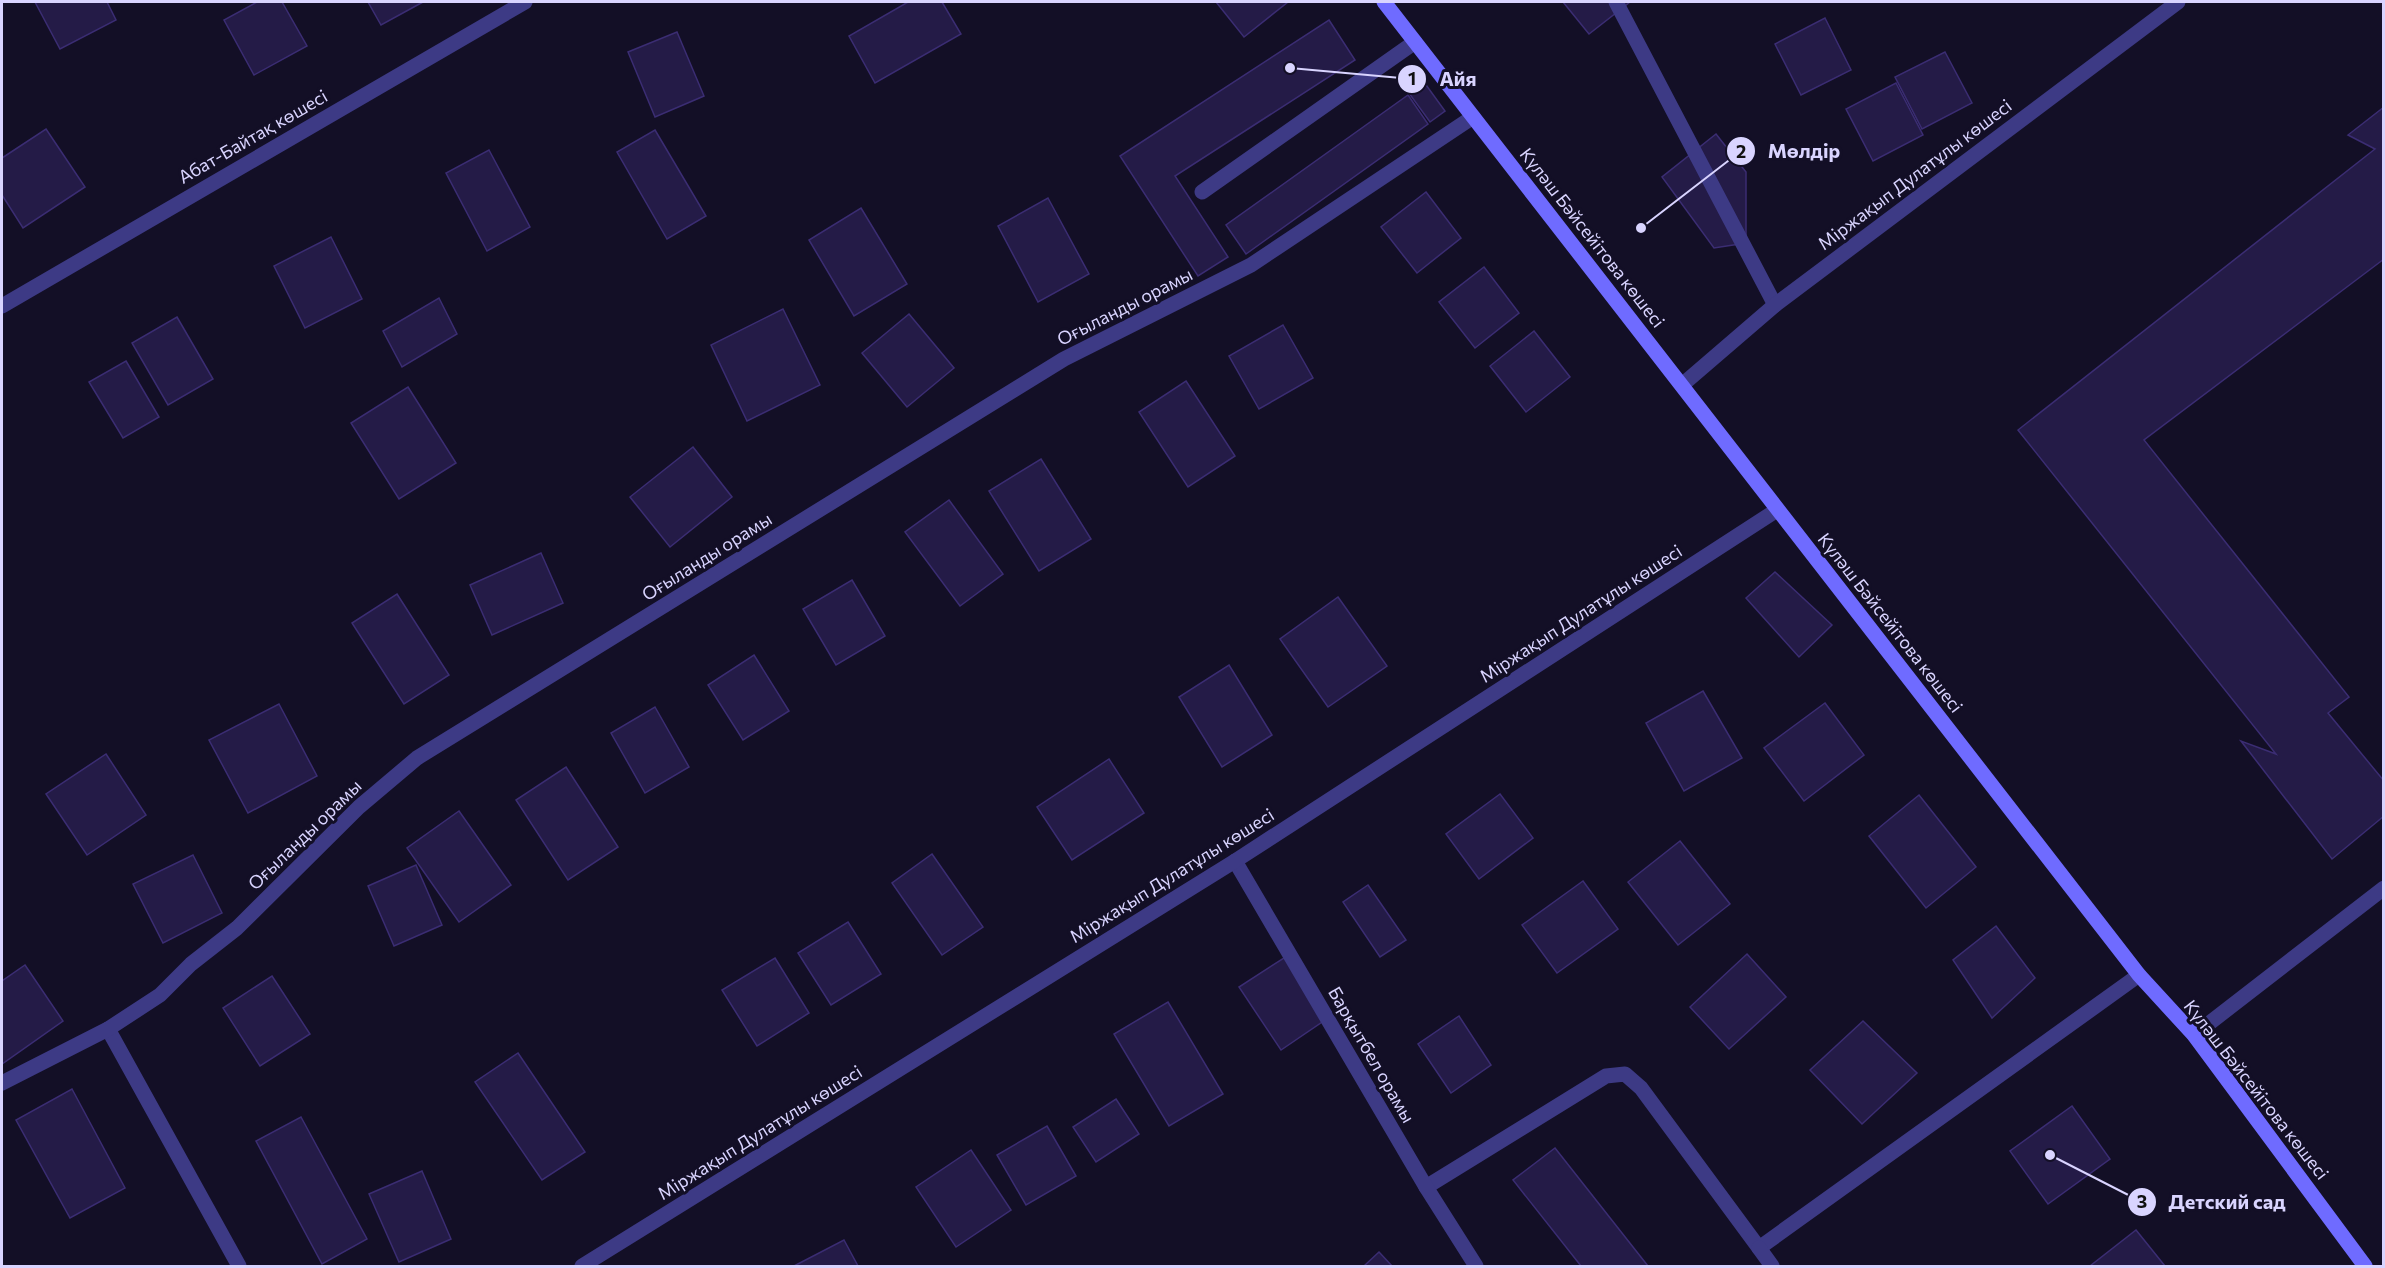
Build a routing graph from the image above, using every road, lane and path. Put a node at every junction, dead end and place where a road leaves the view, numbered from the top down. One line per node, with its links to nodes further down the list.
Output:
1 (525, 2): 9 (street, Абат-Байтақ көшесі)
2 (1384, 2): 5 (street, Күләш Бәйсейітова көшесі)
3 (1616, 2): 8 (street)
4 (2178, 2): 8 (street, Міржақып Дулатұлы көшесі)
5 (1415, 42): 6 (street, Күләш Бәйсейітова көшесі); 7 (street)
6 (1473, 117): 10 (street, Күләш Бәйсейітова көшесі); 15 (street, Оғыланды орамы)
7 (1202, 192)
8 (1775, 305): 10 (street, Міржақып Дулатұлы көшесі)
9 (2, 306)
10 (1682, 386): 11 (street, Күләш Бәйсейітова көшесі)
11 (1777, 510): 12 (street, Міржақып Дулатұлы көшесі); 14 (street, Күләш Бәйсейітова көшесі)
12 (1235, 861): 18 (street, Барқытбел орамы); 21 (street, Міржақып Дулатұлы көшесі)
13 (2384, 888): 16 (street)
14 (2139, 975): 16 (street, Күләш Бәйсейітова көшесі); 19 (street)
15 (108, 1029): 17 (street, Оғыланды орамы); 20 (street)
16 (2194, 1035): 24 (street, Күләш Бәйсейітова көшесі)
17 (2, 1083)
18 (1426, 1187): 19 (street); 22 (street, Барқытбел орамы)
19 (1759, 1248): 23 (street)
20 (238, 1266)
21 (582, 1266)
22 (1476, 1266)
23 (1772, 1266)
24 (2365, 1266)

